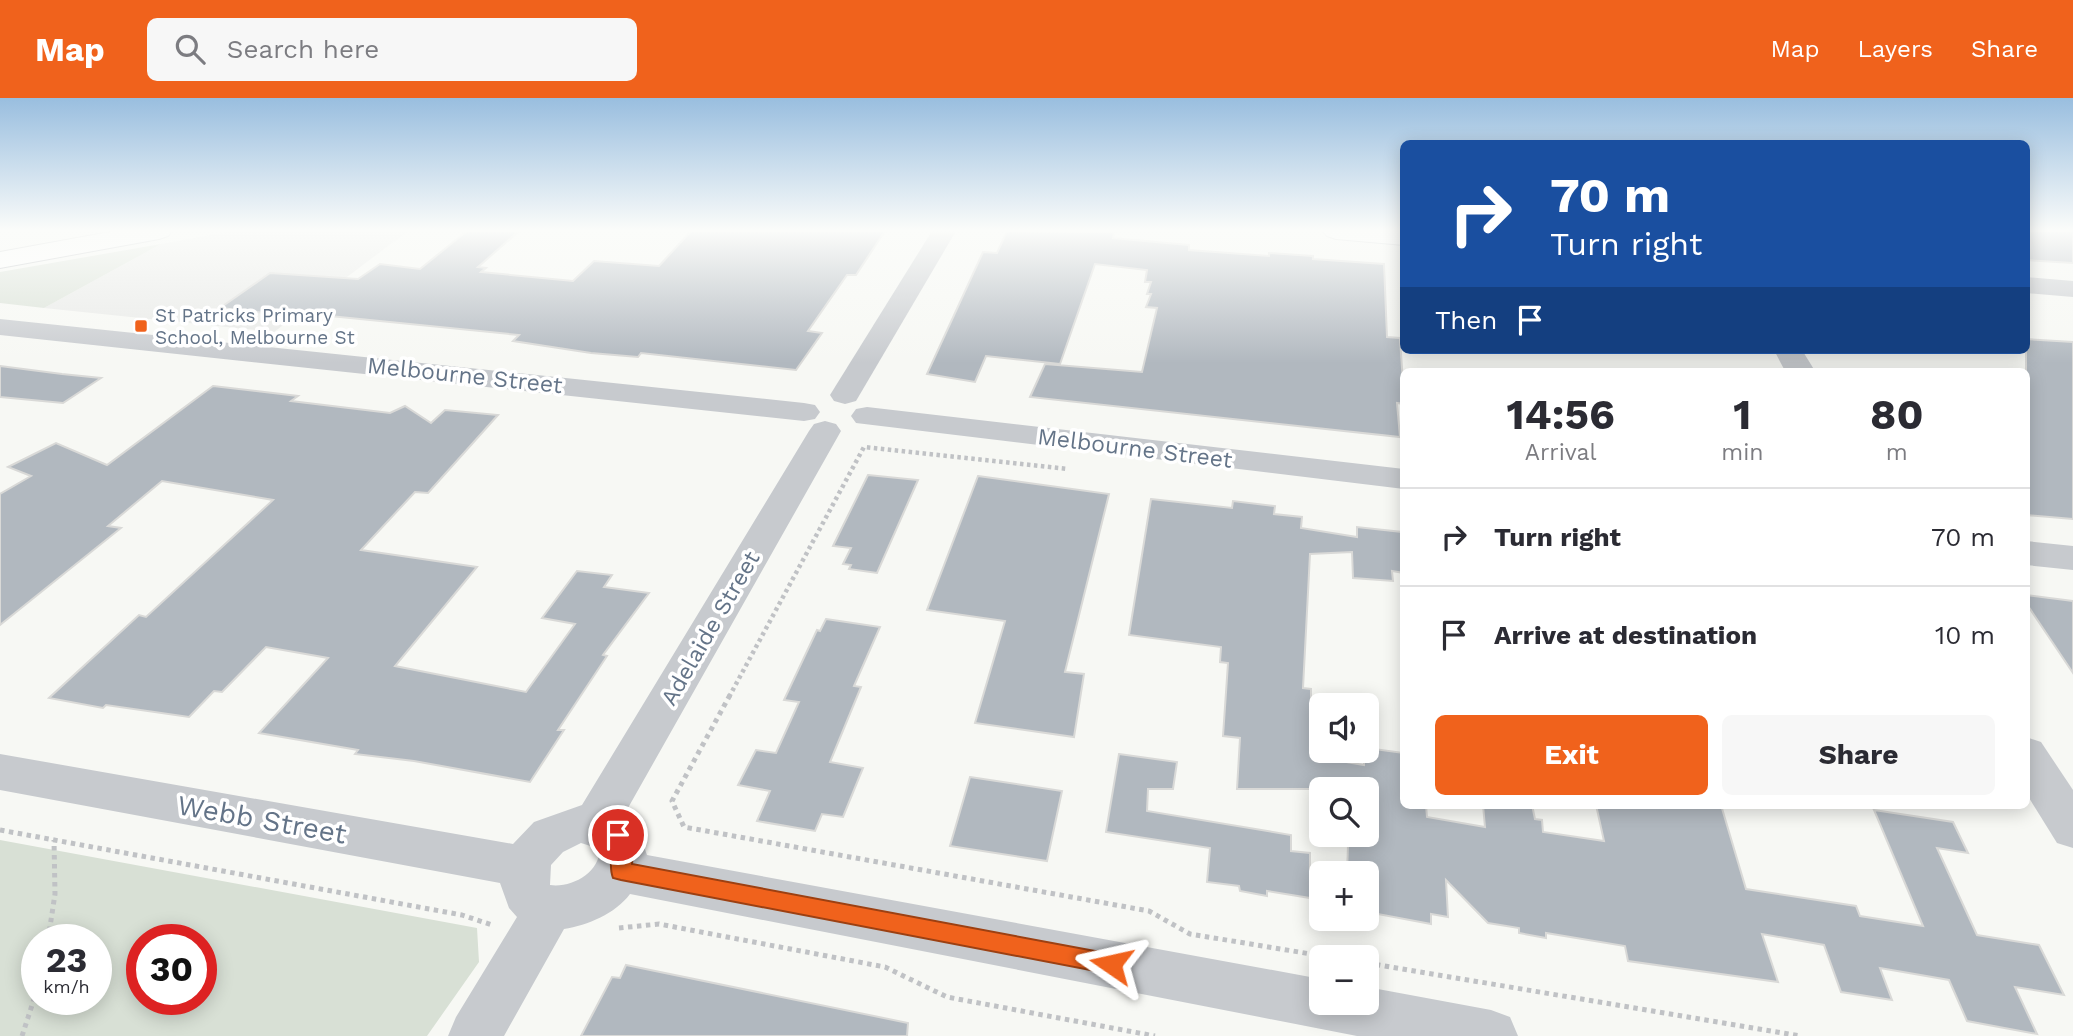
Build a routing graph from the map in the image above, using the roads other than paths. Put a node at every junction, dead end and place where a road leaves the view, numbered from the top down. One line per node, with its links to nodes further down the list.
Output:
1 (922, 275): 5 (street)
2 (2030, 285): 3 (street)
3 (2073, 289)
4 (0, 327): 6 (street, Melbourne Street)
5 (856, 405): 6 (street, Melbourne Street); 7 (street, Melbourne Street)
6 (814, 421): 12 (street, Adelaide Street)
7 (1400, 478)
8 (2030, 553): 9 (street)
9 (2073, 558)
10 (2030, 760): 13 (street)
11 (0, 772): 15 (street, Webb Street)
12 (595, 824): 14 (street); 15 (street)
13 (2073, 829)
14 (621, 871): 15 (street); 17 (street)
15 (537, 888): 16 (street)
16 (475, 1036)
17 (1491, 1036)

